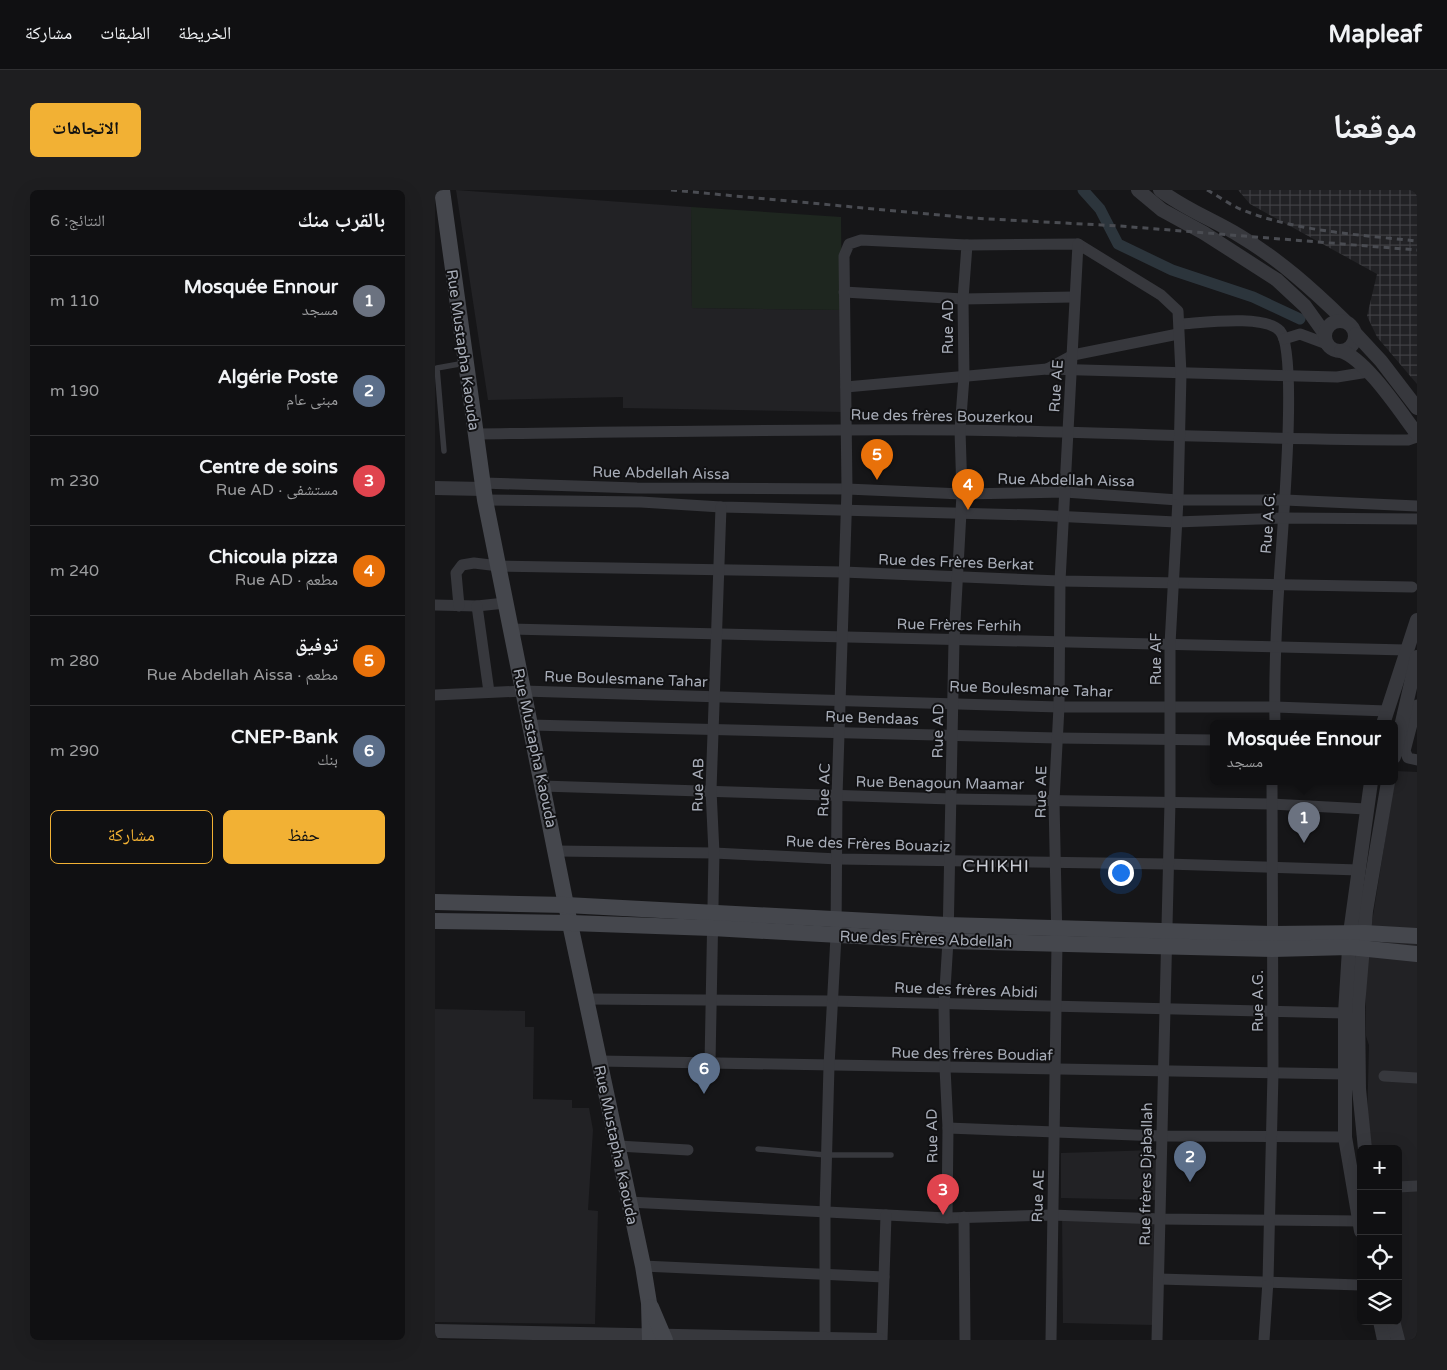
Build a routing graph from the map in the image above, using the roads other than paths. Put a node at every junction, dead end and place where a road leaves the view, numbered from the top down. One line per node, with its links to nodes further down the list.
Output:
1 (1138, 190): 13 (street)
2 (1160, 190): 9 (street)
3 (440, 196): 16 (main road, Rue Mustapha Kaouda)
4 (1078, 244): 5 (street); 7 (street, Rue AE); 10 (street, Rue AF)
5 (967, 245): 6 (street, Rue AC); 8 (street, Rue AD)
6 (844, 292): 8 (street); 23 (street, Rue AC)
7 (1074, 297): 8 (street); 15 (street, Rue AE)
8 (963, 299): 22 (street, Rue AD)
9 (1345, 321): 11 (street); 13 (street)
10 (1179, 329): 12 (street, Rue A.G.); 15 (street); 20 (street, Rue AF)
11 (1356, 334): 14 (street); 24 (street)
12 (1284, 338): 13 (street); 21 (street, Rue A.G.)
13 (1326, 339): 14 (street)
14 (1341, 351): 19 (street)
15 (1073, 355): 17 (street); 18 (street, Rue AE)
16 (465, 363): 28 (main road, Rue Mustapha Kaouda); 32 (lane)
17 (1047, 369): 18 (street); 22 (street)
18 (1072, 371): 20 (street); 27 (street, Rue AE)
19 (1368, 372): 21 (street); 30 (street)
20 (1181, 374): 21 (street); 29 (street, Rue AF)
21 (1288, 374): 31 (street, Rue A.G.)
22 (963, 377): 23 (street); 26 (street, Rue AD)
23 (846, 387): 25 (street, Rue AC)
24 (1417, 408)
25 (847, 430): 26 (street, Rue des frères Bouzerkou); 28 (street, Rue des frères Bouzerkou); 34 (street, Rue AC)
26 (960, 430): 27 (street, Rue des frères Bouzerkou); 37 (street, Rue AD)
27 (1068, 433): 29 (street, Rue des frères Bouzerkou); 36 (street, Rue AE)
28 (475, 434): 35 (main road, Rue Mustapha Kaouda)
29 (1179, 434): 31 (street, Rue des frères Bouzerkou); 38 (street, Rue AF)
30 (1414, 437): 31 (street, Rue des frères Bouzerkou)
31 (1288, 440): 39 (street, Rue A.G.)
32 (444, 451)
33 (435, 488): 35 (street)
34 (847, 489): 35 (street, Rue Abdellah Aissa); 37 (street, Rue Abdellah Aissa); 42 (street, Rue AC)
35 (484, 491): 40 (street); 48 (main road, Rue Mustapha Kaouda)
36 (1065, 492): 37 (street, Rue Abdellah Aissa); 38 (street, Rue Abdellah Aissa); 44 (street, Rue AE)
37 (962, 494): 43 (street, Rue AD)
38 (1178, 500): 39 (street, Rue Abdellah Aissa); 47 (street, Rue AF)
39 (1285, 500): 41 (street, Rue Abdellah Aissa); 45 (street, Rue A.G.)
40 (721, 506): 42 (street); 49 (street, Rue AB)
41 (1413, 507)
42 (847, 511): 43 (street); 50 (street, Rue AC)
43 (961, 514): 44 (street); 51 (street, Rue AD)
44 (1063, 516): 47 (street); 52 (street, Rue AE)
45 (1284, 518): 46 (street); 47 (street); 54 (street, Rue A.G.)
46 (1417, 519)
47 (1176, 522): 53 (street, Rue AF)
48 (499, 566): 49 (street, Rue des Frères Berkat); 56 (main road, Rue Mustapha Kaouda); 58 (street, Rue des Frères Berkat)
49 (719, 571): 50 (street, Rue des Frères Berkat); 62 (street, Rue AB)
50 (843, 572): 51 (street, Rue des Frères Berkat); 63 (street, Rue AC)
51 (957, 577): 52 (street, Rue des Frères Berkat); 64 (street, Rue AD)
52 (1060, 581): 53 (street, Rue des Frères Berkat); 65 (street, Rue AE)
53 (1174, 583): 54 (street, Rue des Frères Berkat); 66 (street, Rue AF)
54 (1279, 584): 55 (street, Rue des Frères Berkat); 67 (street, Rue A.G.)
55 (1411, 587)
56 (505, 603): 59 (street); 61 (main road, Rue Mustapha Kaouda)
57 (435, 605): 58 (street)
58 (459, 606): 59 (street)
59 (477, 606): 70 (street)
60 (1417, 620): 68 (street)
61 (510, 629): 62 (street, Rue Frères Ferhih); 69 (main road, Rue Mustapha Kaouda)
62 (716, 633): 63 (street, Rue Frères Ferhih); 72 (street, Rue AB)
63 (843, 637): 64 (street, Rue Frères Ferhih); 73 (street, Rue AC)
64 (954, 640): 65 (street, Rue Frères Ferhih); 74 (street, Rue AD)
65 (1060, 643): 66 (street, Rue Frères Ferhih); 76 (street, Rue AE)
66 (1170, 644): 67 (street, Rue Frères Ferhih); 77 (street, Rue AF)
67 (1275, 648): 68 (street, Rue Frères Ferhih); 78 (street, Rue A.G.)
68 (1412, 654): 79 (street); 84 (street)
69 (523, 691): 70 (street, Rue Boulesmane Tahar); 72 (street, Rue Boulesmane Tahar); 81 (main road, Rue Mustapha Kaouda)
70 (489, 692): 71 (street, Rue Boulesmane Tahar)
71 (435, 695)
72 (715, 698): 73 (street, Rue Boulesmane Tahar); 82 (street, Rue AB)
73 (842, 700): 74 (street, Rue Boulesmane Tahar); 83 (street, Rue AC)
74 (954, 702): 76 (street, Rue Boulesmane Tahar); 85 (street, Rue AD)
75 (1417, 706): 89 (street)
76 (1059, 707): 77 (street, Rue Boulesmane Tahar); 86 (street, Rue AE)
77 (1171, 707): 78 (street, Rue Boulesmane Tahar); 87 (street, Rue AF)
78 (1275, 707): 79 (street, Rue Boulesmane Tahar); 80 (street, Rue A.G.)
79 (1385, 717)
80 (1275, 720)
81 (530, 724): 82 (street, Rue Bendaas); 93 (main road, Rue Mustapha Kaouda)
82 (715, 730): 83 (street, Rue Bendaas); 94 (street, Rue AB)
83 (841, 732): 85 (street, Rue Bendaas); 95 (street, Rue AC)
84 (1398, 734)
85 (953, 736): 86 (street, Rue Bendaas); 96 (street, Rue AD)
86 (1057, 738): 87 (street, Rue Bendaas); 97 (street, Rue AE)
87 (1170, 740): 88 (street, Rue Bendaas); 98 (street, Rue AF)
88 (1210, 740)
89 (1417, 760)
90 (1273, 785): 99 (street, Rue A.G.)
91 (1370, 785): 100 (street)
92 (1387, 785): 120 (street)
93 (542, 786): 94 (street, Rue Benagoun Maamar); 101 (main road, Rue Mustapha Kaouda)
94 (711, 790): 95 (street, Rue Benagoun Maamar); 102 (street, Rue AB)
95 (837, 796): 96 (street, Rue Benagoun Maamar); 103 (street, Rue AC)
96 (951, 799): 97 (street, Rue Benagoun Maamar); 104 (street, Rue AD)
97 (1054, 801): 98 (street, Rue Benagoun Maamar); 105 (street, Rue AE)
98 (1170, 802): 99 (street, Rue Benagoun Maamar); 106 (street, Rue AF)
99 (1271, 804): 100 (street, Rue Benagoun Maamar); 107 (street, Rue A.G.)
100 (1366, 809): 108 (street)
101 (556, 851): 102 (street, Rue des Frères Bouaziz); 110 (main road, Rue Mustapha Kaouda)
102 (714, 853): 103 (street, Rue des Frères Bouaziz); 112 (street, Rue AB)
103 (838, 859): 104 (street, Rue des Frères Bouaziz); 111 (street, Rue AC)
104 (949, 861): 105 (street, Rue des Frères Bouaziz); 115 (street, Rue AD)
105 (1057, 864): 106 (street, Rue des Frères Bouaziz); 116 (street, Rue AE)
106 (1167, 864): 107 (street, Rue des Frères Bouaziz); 119 (street, Rue AF)
107 (1273, 867): 108 (street, Rue des Frères Bouaziz); 121 (street, Rue A.G.)
108 (1359, 870): 120 (street)
109 (435, 902): 110 (main road, Rue des Frères Abdellah)
110 (566, 905): 112 (main road, Rue des Frères Abdellah); 114 (main road, Rue Mustapha Kaouda)
111 (837, 919): 112 (main road, Rue des Frères Abdellah); 115 (main road, Rue des Frères Abdellah); 117 (street, Rue AC)
112 (712, 920): 114 (main road, Rue des Frères Abdellah); 117 (main road, Rue des Frères Abdellah); 124 (street, Rue AB)
113 (435, 921): 114 (main road, Rue des Frères Abdellah)
114 (571, 922): 123 (main road, Rue Mustapha Kaouda)
115 (948, 933): 116 (main road, Rue des Frères Abdellah); 117 (main road, Rue des Frères Abdellah); 126 (street, Rue AD)
116 (1056, 935): 119 (main road, Rue des Frères Abdellah); 127 (street, Rue AE)
117 (836, 936): 125 (street, Rue AC)
118 (1417, 936): 120 (main road, Rue des Frères Abdellah)
119 (1167, 938): 121 (main road, Rue des Frères Abdellah); 128 (street, Rue AF)
120 (1357, 941): 121 (main road, Rue des Frères Abdellah); 122 (main road, Rue des Frères Abdellah); 130 (street); 146 (street)
121 (1273, 942): 129 (street, Rue A.G.)
122 (1417, 954)
123 (586, 999): 124 (street, Rue des frères Abidi); 131 (main road, Rue Mustapha Kaouda)
124 (710, 999): 125 (street, Rue des frères Abidi); 132 (street, Rue AB)
125 (833, 1001): 126 (street, Rue des frères Abidi); 133 (street, Rue AC)
126 (945, 1004): 127 (street, Rue des frères Abidi); 134 (street, Rue AD)
127 (1056, 1007): 128 (street, Rue des frères Abidi); 135 (street, Rue AE)
128 (1164, 1008): 129 (street, Rue des frères Abidi); 136 (street, Rue frères Djaballah)
129 (1274, 1010): 130 (street, Rue des frères Abidi); 137 (street, Rue A.G.)
130 (1345, 1013): 138 (street)
131 (599, 1061): 132 (street, Rue des frères Boudiaf); 147 (main road, Rue Mustapha Kaouda)
132 (710, 1063): 133 (street, Rue des frères Boudiaf)
133 (829, 1066): 134 (street, Rue des frères Boudiaf); 150 (street, Rue AC)
134 (945, 1068): 135 (street, Rue des frères Boudiaf); 141 (street, Rue AD)
135 (1053, 1071): 136 (street, Rue des frères Boudiaf); 142 (street, Rue AE)
136 (1163, 1072): 137 (street, Rue des frères Boudiaf); 143 (street, Rue frères Djaballah)
137 (1273, 1073): 138 (street, Rue des frères Boudiaf); 144 (street, Rue A.G.)
138 (1345, 1074): 145 (street)
139 (1384, 1076): 140 (street)
140 (1417, 1078)
141 (948, 1128): 142 (street); 160 (street, Rue AD)
142 (1055, 1133): 143 (street); 158 (street, Rue AE)
143 (1161, 1136): 144 (street); 161 (street, Rue frères Djaballah)
144 (1271, 1137): 145 (street); 162 (street, Rue A.G.)
145 (1345, 1137): 155 (street)
146 (1365, 1145)
147 (618, 1146): 149 (street); 154 (main road, Rue Mustapha Kaouda)
148 (758, 1149): 150 (lane)
149 (687, 1150)
150 (826, 1155): 151 (lane); 156 (street, Rue AC)
151 (891, 1155)
152 (1402, 1186): 153 (street)
153 (1417, 1186)
154 (628, 1202): 156 (street); 164 (main road, Rue Mustapha Kaouda)
155 (1357, 1208)
156 (825, 1211): 157 (street); 165 (street, Rue AC)
157 (886, 1215): 160 (street); 166 (street)
158 (1051, 1215): 159 (street); 161 (street); 177 (street, Rue AE)
159 (964, 1217): 160 (street); 176 (street)
160 (947, 1218)
161 (1160, 1219): 162 (street); 167 (street, Rue frères Djaballah)
162 (1269, 1220): 163 (street); 168 (street, Rue A.G.)
163 (1357, 1226)
164 (643, 1266): 165 (street); 173 (main road, Rue Mustapha Kaouda)
165 (825, 1274): 166 (street); 174 (street, Rue AC)
166 (884, 1277): 175 (street)
167 (1159, 1279): 168 (street); 178 (street, Rue frères Djaballah)
168 (1268, 1282): 169 (street); 179 (street, Rue A.G.)
169 (1357, 1285)
170 (1381, 1325): 180 (street)
171 (1394, 1325): 181 (street)
172 (435, 1331): 173 (street)
173 (657, 1337): 174 (street)
174 (825, 1339): 175 (street)
175 (881, 1340)
176 (965, 1340)
177 (1051, 1340)
178 (1157, 1340)
179 (1264, 1340)
180 (1384, 1340)
181 (1398, 1340)

